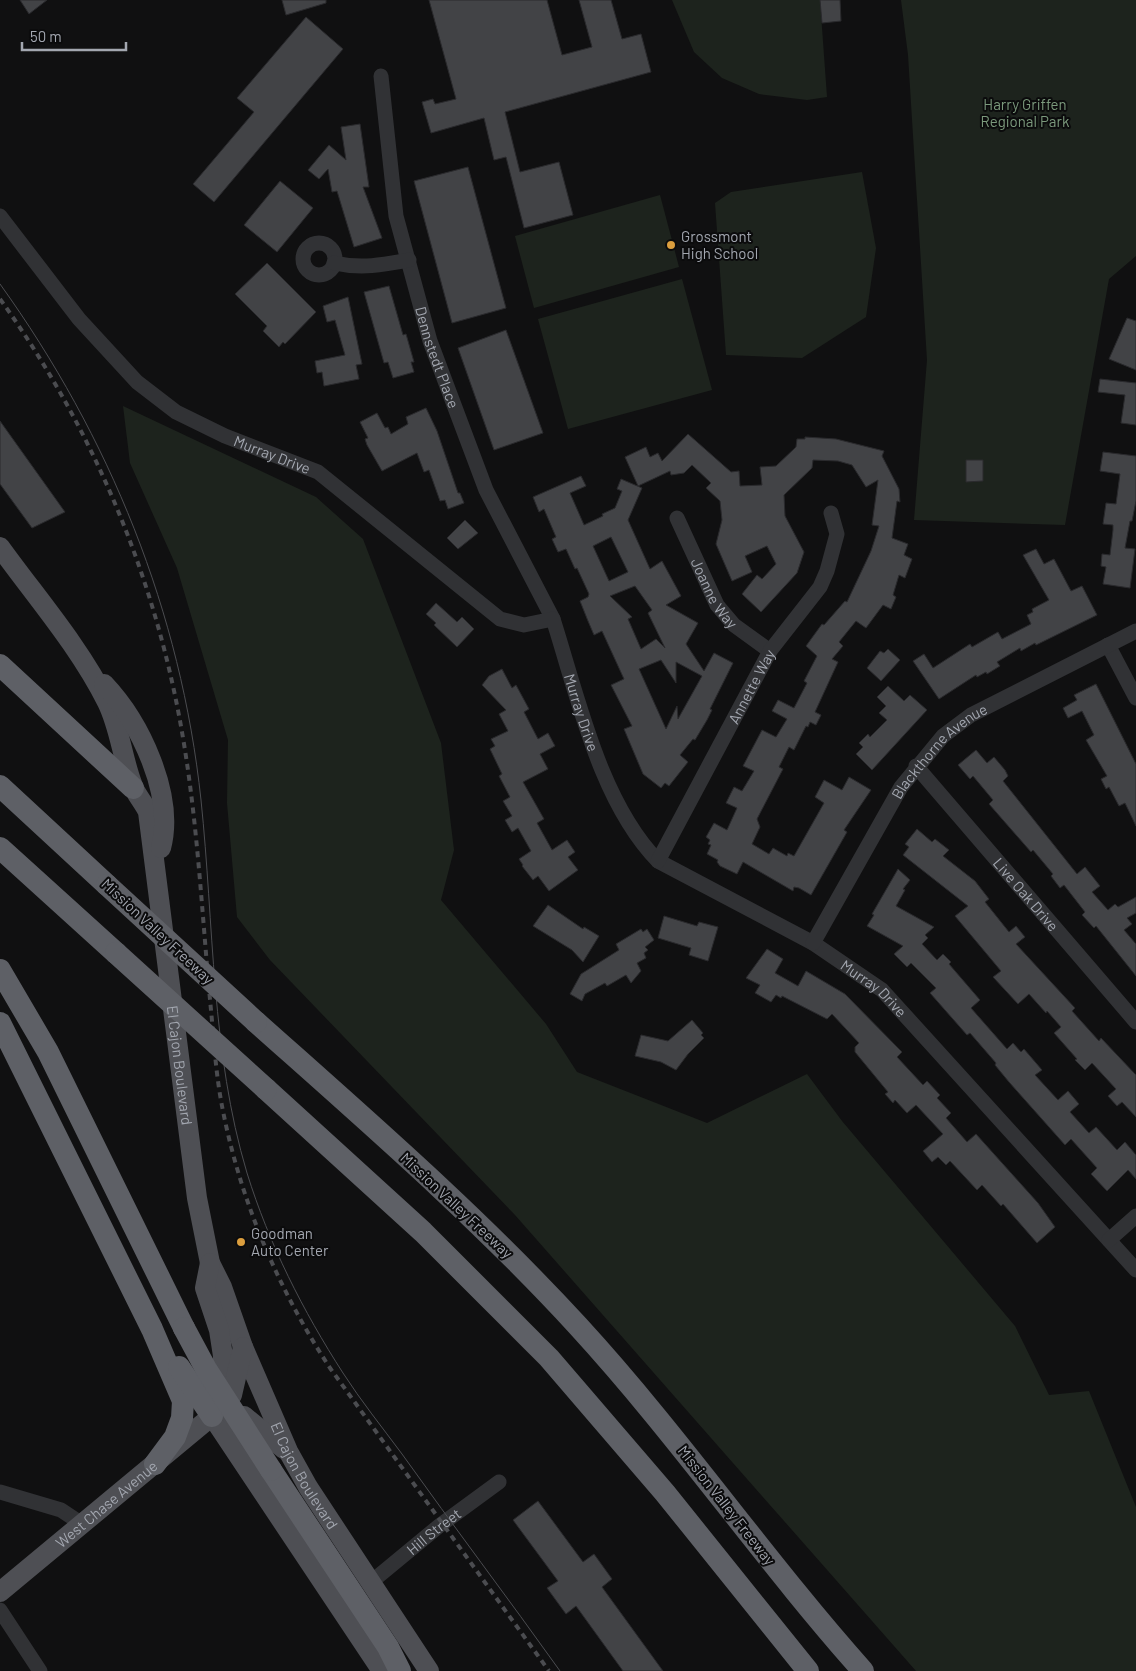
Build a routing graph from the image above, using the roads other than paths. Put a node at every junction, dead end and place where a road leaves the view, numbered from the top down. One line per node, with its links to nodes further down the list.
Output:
1 (381, 76): 3 (street, Dennstedt Place)
2 (0, 216): 8 (street, Murray Drive)
3 (410, 260): 4 (street); 8 (street, Dennstedt Place)
4 (334, 263)
5 (831, 514): 11 (street, Annette Way)
6 (677, 518): 11 (street, Joanne Way)
7 (0, 547): 12 (main road, El Cajon Boulevard)
8 (553, 619): 19 (street, Murray Drive)
9 (1136, 631): 10 (street, Blackthorne Avenue)
10 (1108, 645): 14 (street); 15 (street, Blackthorne Avenue)
11 (770, 651): 19 (street, Annette Way)
12 (84, 663): 17 (main road, El Cajon Boulevard); 20 (main road, El Cajon Boulevard)
13 (0, 665): 17 (highway)
14 (1136, 698)
15 (916, 766): 21 (street, Blackthorne Avenue); 23 (street, Live Oak Drive)
16 (0, 786): 45 (highway, Mission Valley Freeway, bridge)
17 (133, 788): 20 (main road, El Cajon Boulevard)
18 (0, 848): 44 (highway, bridge)
19 (658, 861): 21 (street, Murray Drive)
20 (155, 867): 27 (main road, El Cajon Boulevard)
21 (813, 943): 26 (street, Murray Drive)
22 (0, 970): 42 (highway, bridge)
23 (1136, 1022)
24 (0, 1023): 29 (highway)
25 (1136, 1216): 26 (street)
26 (1109, 1240): 28 (street, Murray Drive)
27 (210, 1264): 30 (main road, El Cajon Boulevard); 31 (main road, El Cajon Boulevard)
28 (1136, 1270)
29 (152, 1329): 31 (highway); 33 (highway)
30 (243, 1347): 31 (main road, West Chase Avenue); 32 (main road, El Cajon Boulevard)
31 (212, 1416): 32 (main road); 33 (main road, West Chase Avenue); 41 (main road)
32 (288, 1452): 37 (main road, El Cajon Boulevard)
33 (155, 1464): 36 (main road, West Chase Avenue)
34 (500, 1482): 37 (street, Hill Street)
35 (0, 1492): 36 (street)
36 (82, 1524): 38 (main road, West Chase Avenue)
37 (370, 1583): 43 (main road, El Cajon Boulevard)
38 (0, 1592)
39 (0, 1610): 40 (street)
40 (40, 1671)
41 (382, 1671)
42 (400, 1671)
43 (428, 1671)
44 (808, 1671)
45 (863, 1671)

